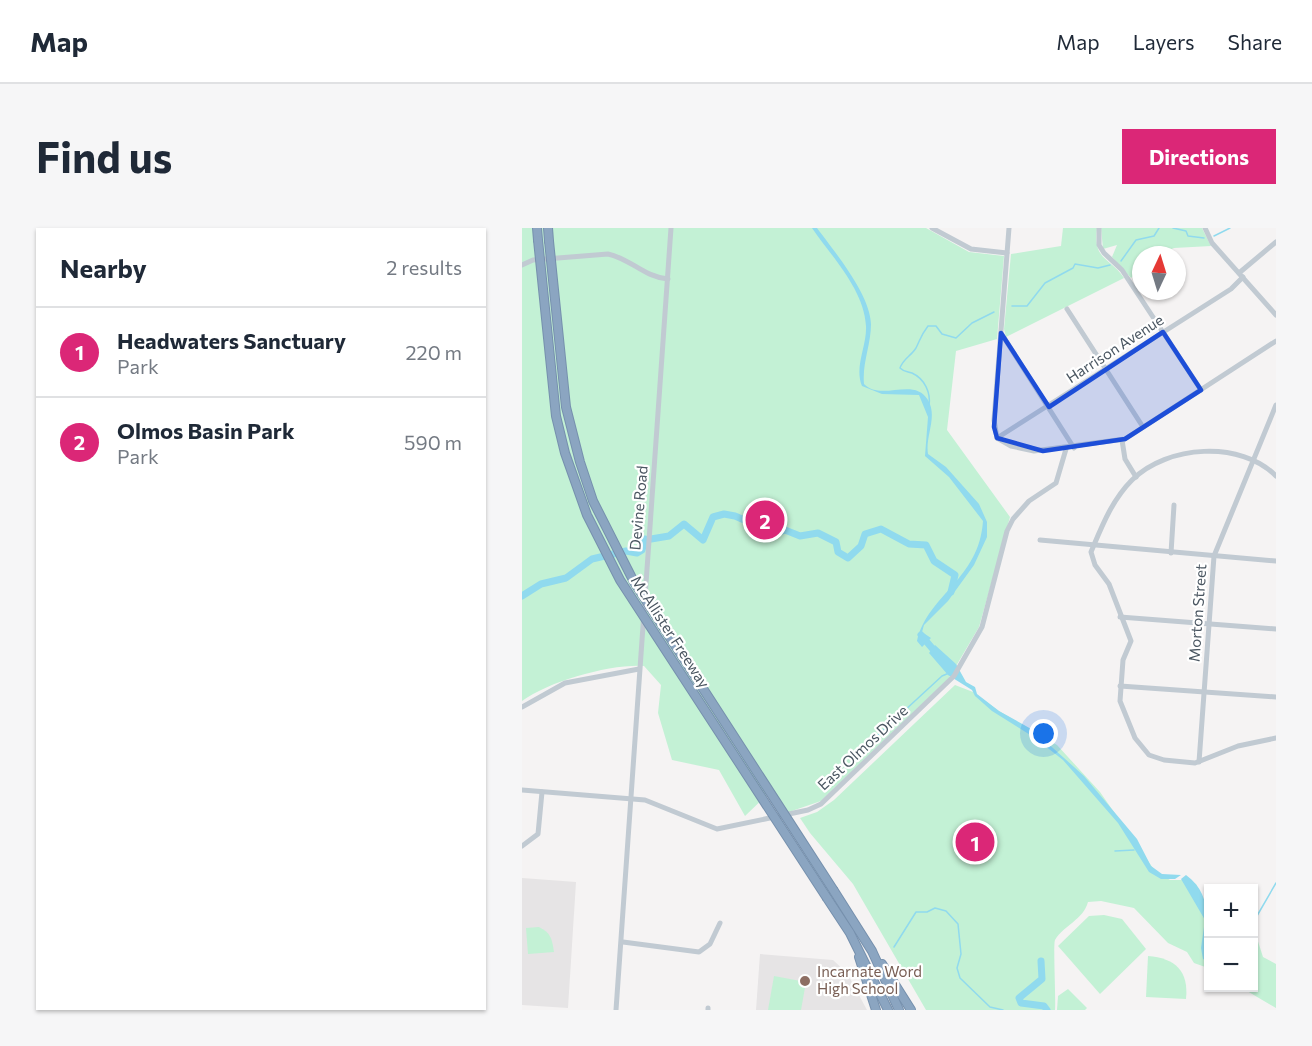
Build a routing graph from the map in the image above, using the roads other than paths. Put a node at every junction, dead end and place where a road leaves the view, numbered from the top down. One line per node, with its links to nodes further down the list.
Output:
1 (537, 228): 53 (highway, McAllister Freeway, bridge)
2 (548, 228): 51 (highway, McAllister Freeway, bridge)
3 (671, 228): 12 (street, Devine Road)
4 (932, 228): 9 (street)
5 (1009, 228): 9 (street)
6 (1100, 228): 15 (street)
7 (1205, 228): 11 (street)
8 (1276, 242): 11 (street, Harrison Avenue)
9 (1007, 253): 16 (street)
10 (522, 265): 12 (street)
11 (1241, 275): 14 (street); 15 (street, Harrison Avenue)
12 (668, 279): 39 (street, Devine Road)
13 (1067, 309): 18 (street)
14 (1276, 315)
15 (1163, 332): 18 (street, Harrison Avenue); 19 (street)
16 (1001, 333): 21 (street); 23 (street)
17 (1276, 340): 19 (street)
18 (1105, 370): 21 (street, Harrison Avenue); 22 (street)
19 (1201, 390): 22 (street)
20 (1276, 405): 27 (street, Morton Street)
21 (1049, 407): 23 (street, Harrison Avenue); 25 (street)
22 (1143, 428): 24 (street)
23 (997, 438): 26 (street)
24 (1122, 440): 25 (street); 29 (street)
25 (1074, 448): 26 (street)
26 (1066, 449): 48 (street, East Olmos Drive)
27 (1253, 459): 28 (street); 29 (street); 34 (street, Morton Street)
28 (1276, 476)
29 (1136, 477): 32 (street)
30 (1174, 505): 33 (street)
31 (1040, 540): 32 (street)
32 (1094, 545): 33 (street); 36 (street)
33 (1171, 553): 34 (street)
34 (1214, 556): 35 (street); 37 (street, Morton Street)
35 (1276, 561)
36 (1120, 617): 37 (street); 40 (street)
37 (1209, 624): 38 (street); 41 (street, Morton Street)
38 (1276, 628)
39 (639, 669): 43 (street); 48 (street, Devine Road)
40 (1120, 686): 41 (street); 45 (street)
41 (1204, 692): 42 (street); 45 (street, Morton Street)
42 (1276, 697)
43 (522, 707)
44 (1276, 738): 45 (street)
45 (1199, 762)
46 (522, 790): 47 (street, East Olmos Drive)
47 (542, 792): 48 (street, East Olmos Drive); 49 (street)
48 (629, 798): 50 (street, Devine Road)
49 (522, 846)
50 (623, 897): 54 (street, Devine Road); 55 (street, Devine Road)
51 (853, 920): 59 (highway, McAllister Freeway); 60 (highway)
52 (720, 923): 54 (street)
53 (850, 933): 57 (highway); 58 (highway, McAllister Freeway)
54 (623, 942): 55 (street, Devine Road)
55 (618, 969): 56 (street, Devine Road)
56 (616, 1010)
57 (876, 1010)
58 (888, 1010)
59 (899, 1010)
60 (911, 1010)

